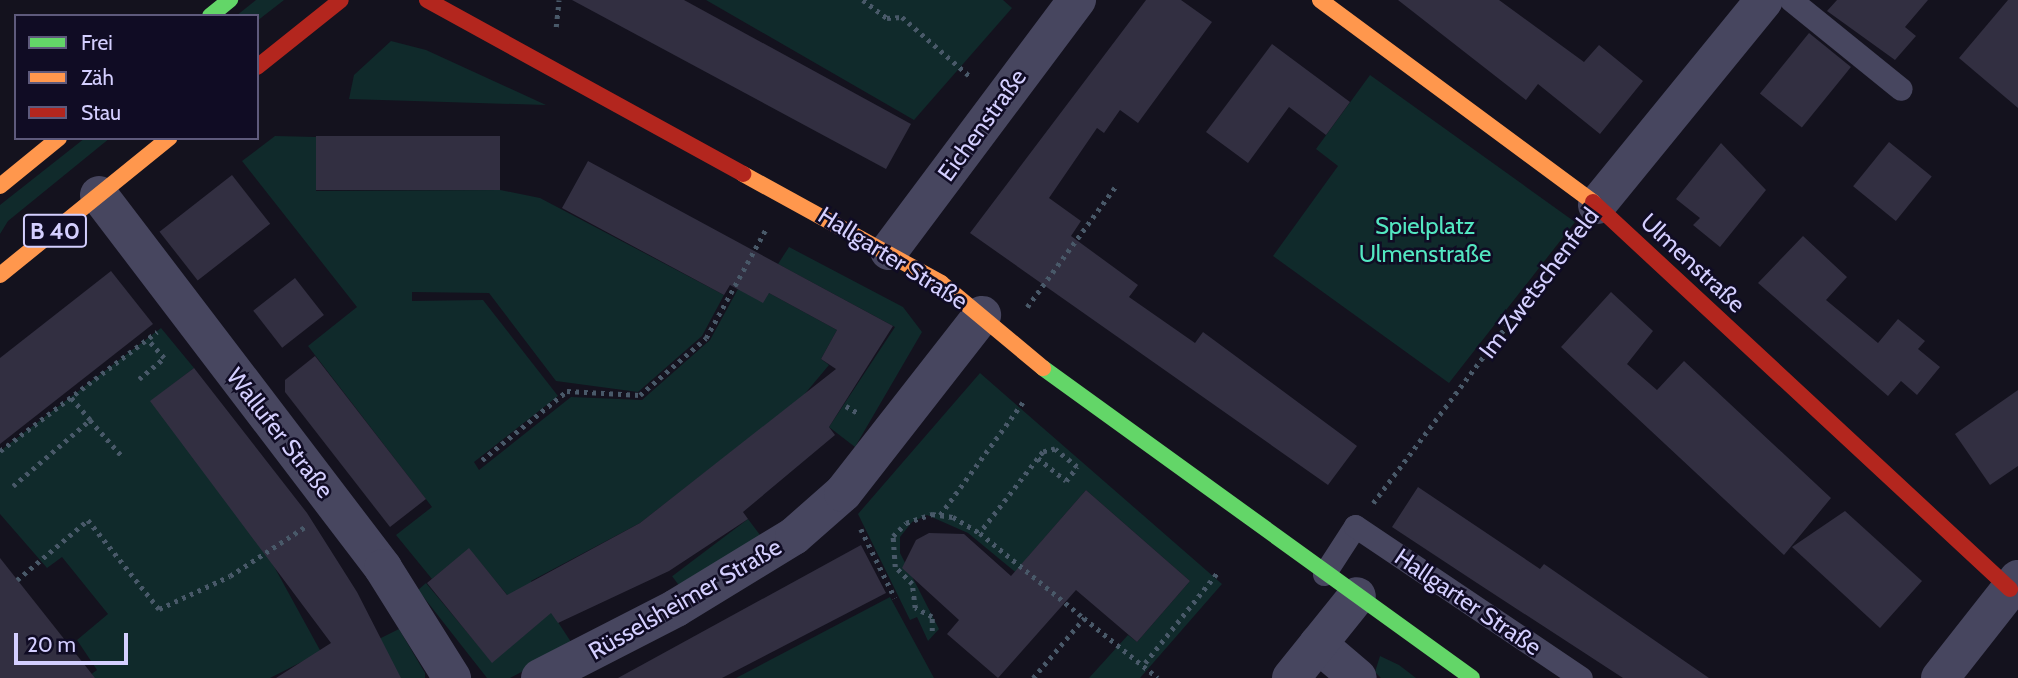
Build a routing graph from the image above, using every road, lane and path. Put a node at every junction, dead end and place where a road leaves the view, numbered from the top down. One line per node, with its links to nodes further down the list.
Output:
1 (230, 0): 10 (street)
2 (341, 0): 12 (street)
3 (427, 0): 22 (street, Hallgarter Straße)
4 (559, 0): 11 (path)
5 (863, 0): 14 (path)
6 (1077, 0): 14 (street, Eichenstraße)
7 (1320, 0): 20 (street, Ulmenstraße)
8 (1764, 0): 20 (street, Im Zwetschenfeld)
9 (1791, 0): 13 (lane)
10 (212, 14)
11 (558, 31)
12 (259, 65)
13 (1901, 89)
14 (998, 103): 22 (street, Eichenstraße)
15 (57, 140): 17 (street, B 40)
16 (167, 140): 19 (street, B 40)
17 (0, 186)
18 (1115, 187): 25 (path)
19 (99, 195): 23 (street, B 40); 24 (street, Wallufer Straße)
20 (1597, 205): 39 (path, Im Zwetschenfeld); 44 (street, Ulmenstraße)
21 (770, 222): 34 (path)
22 (889, 251): 25 (street, Hallgarter Straße)
23 (0, 275)
24 (186, 311): 26 (path); 37 (street, Wallufer Straße)
25 (993, 324): 36 (street, Rüsselsheimer Straße); 42 (street, Hallgarter Straße)
26 (148, 339): 27 (path); 29 (path)
27 (139, 379)
28 (1027, 395): 38 (path)
29 (70, 397): 30 (path); 31 (path)
30 (90, 420): 32 (path); 35 (path)
31 (0, 451)
32 (122, 456)
33 (1038, 458): 33 (path); 40 (path)
34 (482, 460)
35 (13, 486)
36 (843, 494): 46 (path); 52 (street, Rüsselsheimer Straße)
37 (341, 511): 43 (path); 51 (street, Wallufer Straße)
38 (940, 515): 40 (path); 48 (path)
39 (1356, 526): 42 (lane); 58 (lane, Hallgarter Straße)
40 (980, 533): 47 (path)
41 (1218, 572): 50 (path)
42 (1324, 573): 45 (street, Hallgarter Straße)
43 (17, 580)
44 (2014, 584): 59 (street)
45 (1357, 596): 49 (street); 57 (street, Hallgarter Straße)
46 (895, 598)
47 (1084, 618): 50 (path); 53 (path)
48 (932, 631)
49 (1318, 645): 55 (street); 56 (street)
50 (1145, 663): 54 (path)
51 (452, 678)
52 (540, 678)
53 (1033, 678)
54 (1158, 678)
55 (1291, 678)
56 (1358, 678)
57 (1472, 678)
58 (1581, 678)
59 (1940, 678)

